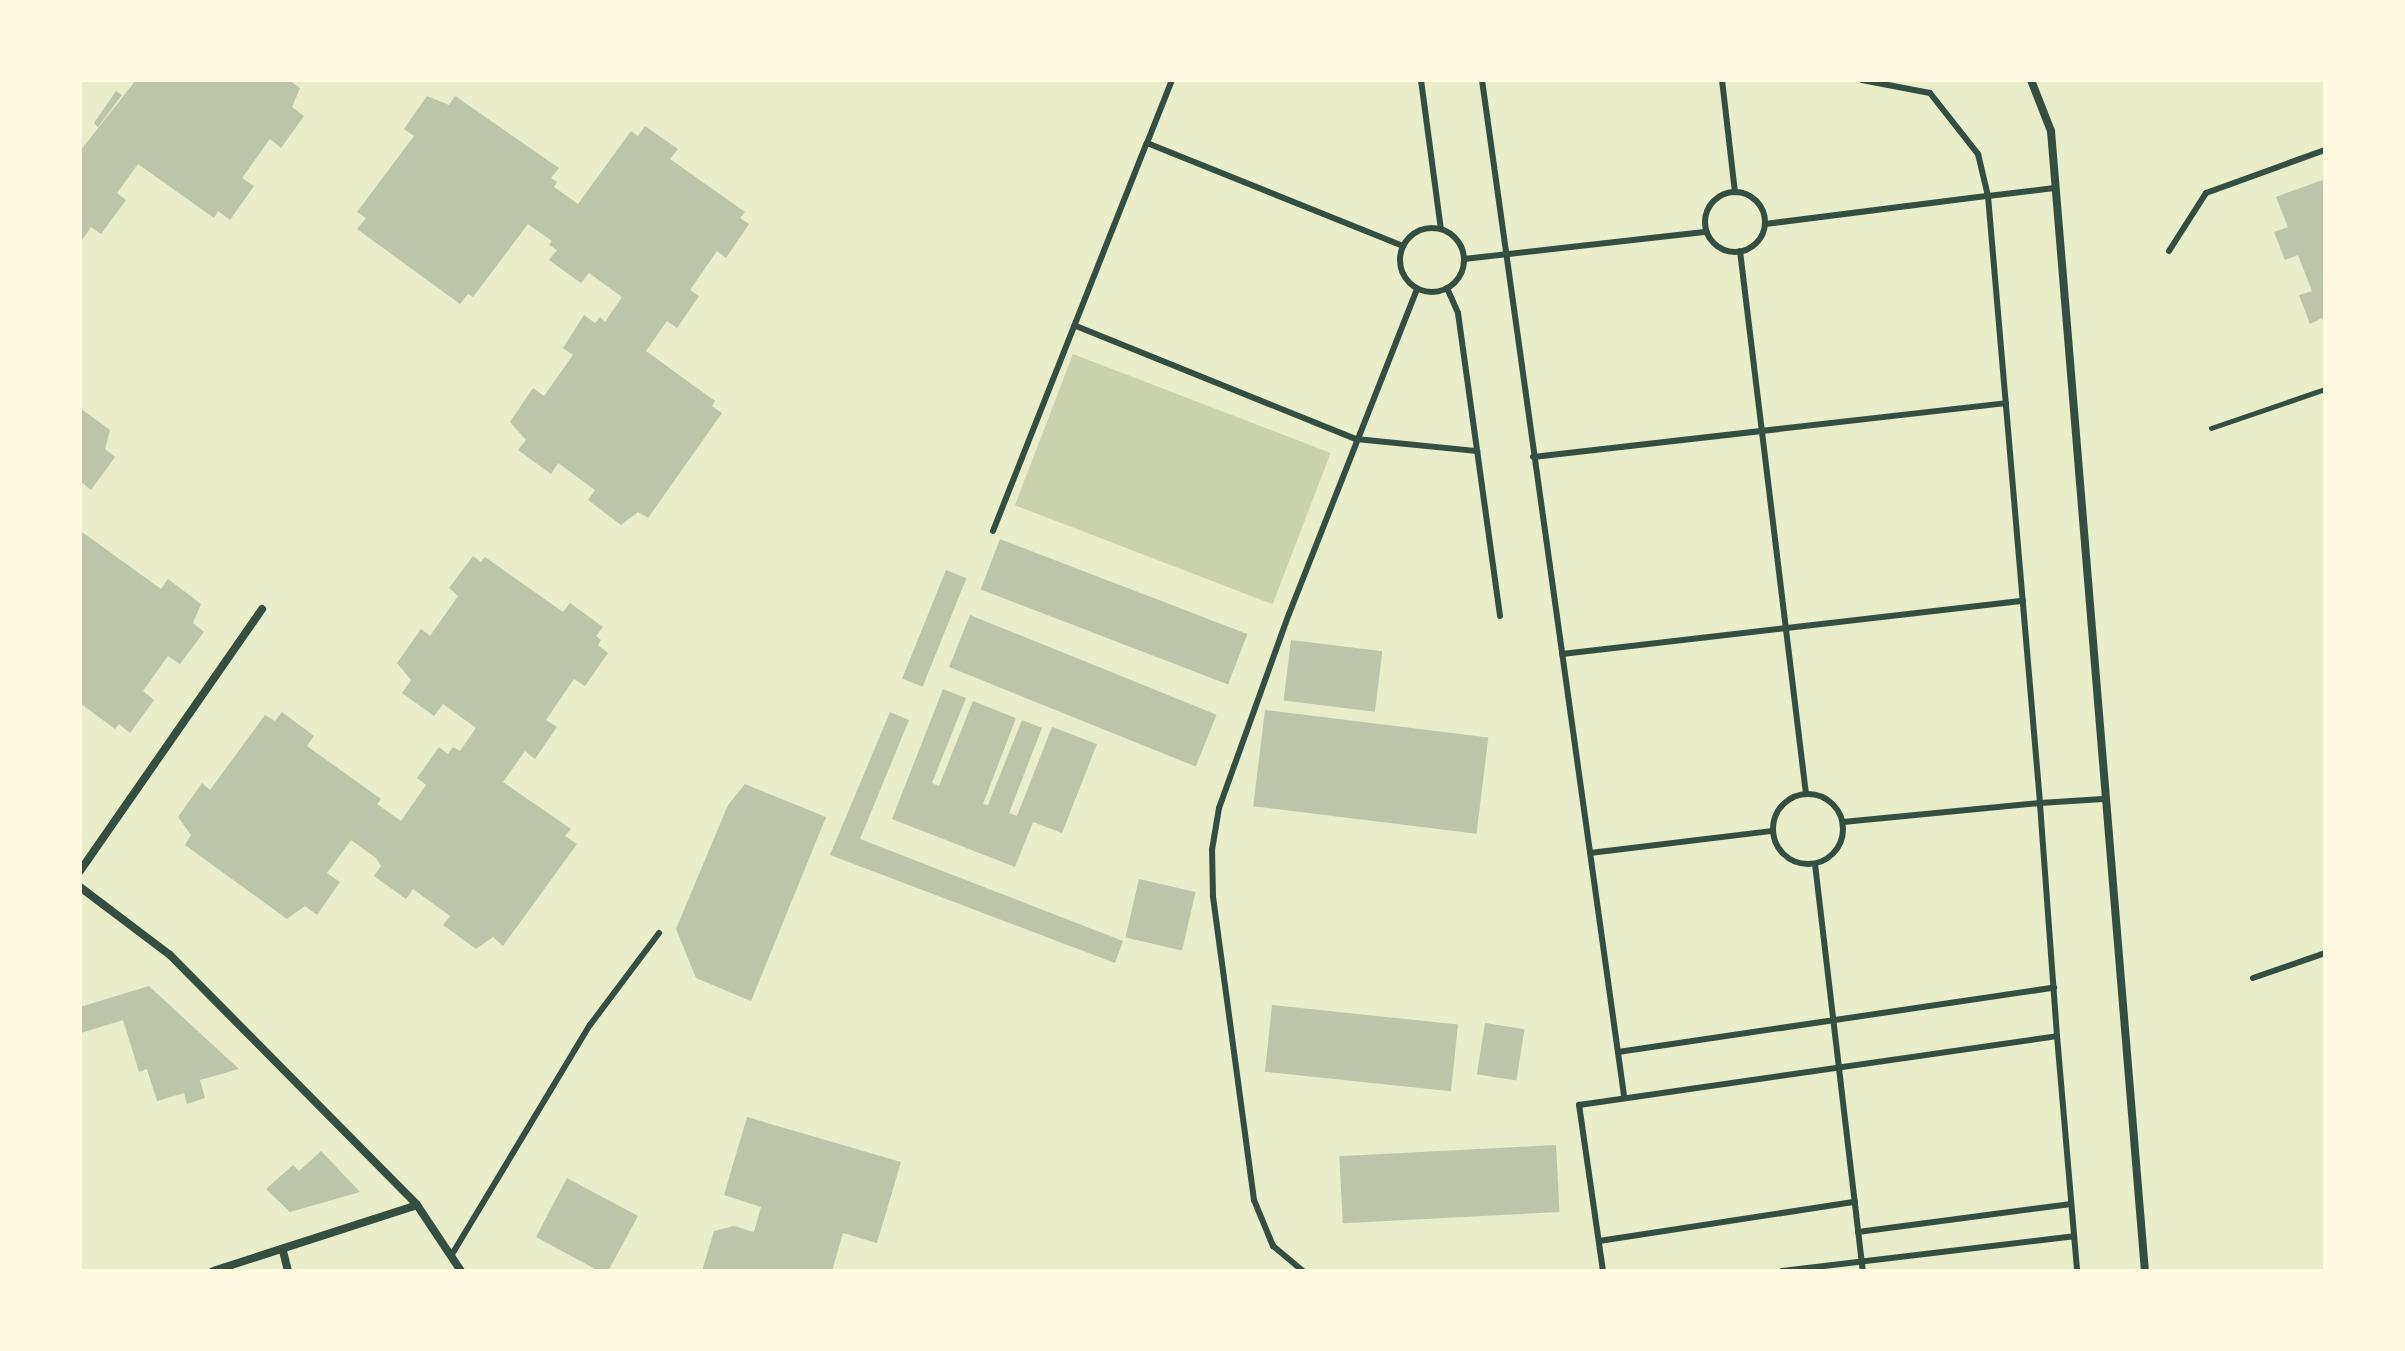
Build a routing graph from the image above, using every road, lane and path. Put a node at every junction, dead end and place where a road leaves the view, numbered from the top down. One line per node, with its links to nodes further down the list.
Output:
1 (1172, 80): 7 (lane)
2 (1421, 80): 13 (lane)
3 (1482, 80): 18 (lane)
4 (1722, 80): 10 (lane)
5 (1862, 80): 11 (lane)
6 (2031, 80): 9 (street)
7 (1147, 143): 15 (lane); 22 (lane)
8 (2325, 150): 17 (lane)
9 (2055, 188): 11 (lane); 37 (street)
10 (1735, 192): 12 (lane); 14 (lane)
11 (1988, 196): 12 (lane); 24 (lane)
12 (1765, 224): 16 (lane)
13 (1441, 229): 15 (lane); 19 (lane)
14 (1706, 232): 16 (lane); 18 (lane)
15 (1403, 246): 21 (lane)
16 (1740, 251): 26 (lane)
17 (2169, 251)
18 (1504, 255): 19 (lane); 29 (lane)
19 (1464, 259): 20 (lane)
20 (1447, 288): 21 (lane); 28 (lane)
21 (1417, 289): 27 (lane)
22 (1076, 326): 27 (lane); 30 (lane)
23 (2325, 389): 25 (path)
24 (2006, 403): 26 (lane); 31 (lane)
25 (2211, 428)
26 (1762, 431): 29 (lane); 34 (lane)
27 (1356, 439): 28 (lane); 66 (lane)
28 (1477, 451): 33 (lane)
29 (1533, 457): 35 (lane)
30 (993, 531)
31 (2023, 601): 34 (lane); 38 (lane)
32 (262, 609): 43 (street)
33 (1500, 616)
34 (1786, 628): 35 (lane); 36 (lane)
35 (1562, 654): 41 (lane)
36 (1806, 794): 39 (lane); 40 (lane)
37 (2103, 799): 38 (lane); 71 (street)
38 (2040, 803): 39 (lane); 48 (lane)
39 (1843, 822): 42 (lane)
40 (1773, 831): 41 (lane); 42 (lane)
41 (1590, 853): 51 (lane)
42 (1815, 864): 49 (lane)
43 (80, 871)
44 (80, 887): 56 (street)
45 (659, 933): 61 (lane)
46 (2325, 953): 47 (lane)
47 (2253, 978)
48 (2054, 988): 49 (lane); 50 (lane)
49 (1832, 1021): 51 (lane); 52 (lane)
50 (2057, 1036): 52 (lane); 55 (lane)
51 (1618, 1052): 53 (lane)
52 (1838, 1067): 53 (lane); 54 (lane)
53 (1624, 1096): 59 (lane)
54 (1855, 1202): 57 (lane); 59 (lane)
55 (2071, 1204): 57 (lane); 58 (lane)
56 (417, 1205): 60 (street); 61 (street)
57 (1858, 1232): 62 (lane)
58 (2074, 1236): 62 (lane); 70 (lane)
59 (1599, 1241): 67 (lane)
60 (283, 1251): 63 (street); 64 (street)
61 (451, 1256): 65 (street)
62 (1862, 1260): 68 (lane); 69 (lane)
63 (213, 1271)
64 (288, 1271)
65 (461, 1271)
66 (1303, 1271)
67 (1603, 1271)
68 (1782, 1271)
69 (1863, 1271)
70 (2077, 1271)
71 (2145, 1271)

